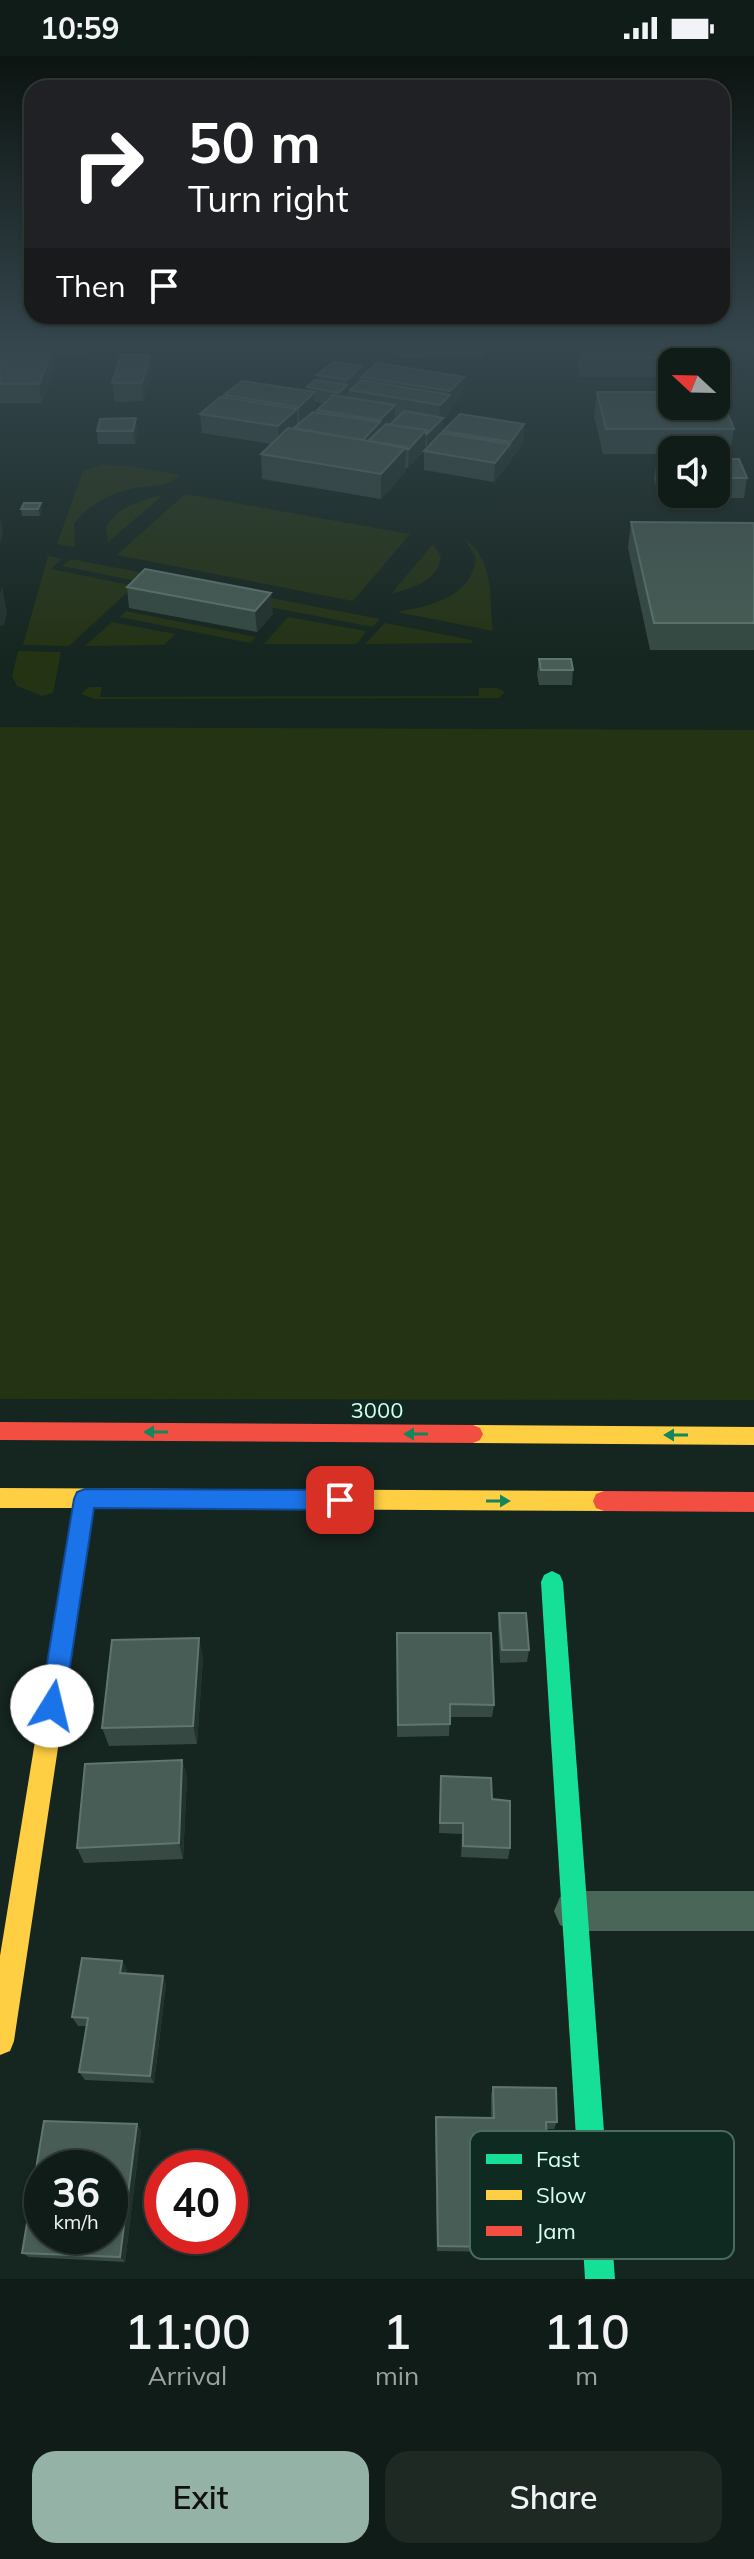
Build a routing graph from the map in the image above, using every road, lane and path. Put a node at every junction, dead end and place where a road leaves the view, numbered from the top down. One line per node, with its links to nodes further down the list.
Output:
1 (0, 1431): 2 (street, 3000, one-way to 1)
2 (754, 1436)
3 (0, 1498): 4 (street)
4 (85, 1499): 5 (street, one-way to 5); 9 (street)
5 (754, 1502)
6 (552, 1582): 7 (street)
7 (574, 1911): 8 (street); 10 (street)
8 (754, 1911)
9 (0, 2041)
10 (590, 2131)
11 (599, 2259): 12 (street)
12 (600, 2279)

